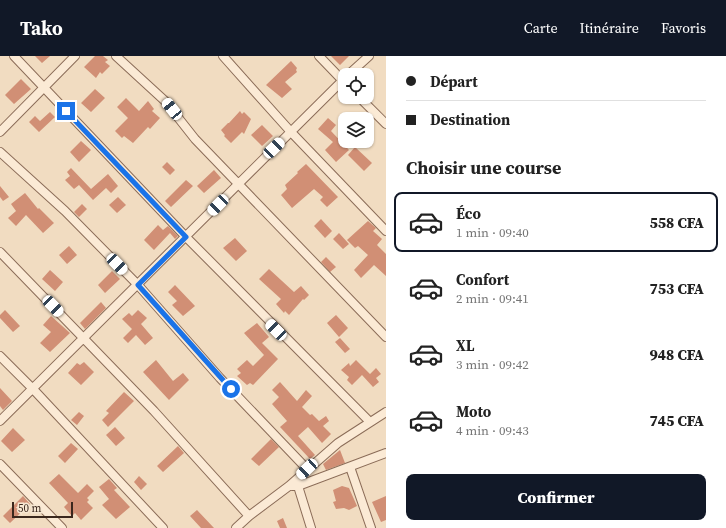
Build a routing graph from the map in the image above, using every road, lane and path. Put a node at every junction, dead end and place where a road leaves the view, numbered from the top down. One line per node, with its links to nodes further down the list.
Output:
1 (14, 56): 10 (street)
2 (75, 56): 10 (street)
3 (116, 56): 16 (street)
4 (223, 56): 14 (street)
5 (319, 56): 8 (street)
6 (369, 56): 7 (street)
7 (356, 68)
8 (338, 73)
9 (338, 86): 14 (street)
10 (44, 88): 13 (street); 18 (street)
11 (366, 104): 12 (street)
12 (386, 124)
13 (0, 132)
14 (291, 132): 16 (street); 17 (street)
15 (0, 152): 20 (street)
16 (239, 184): 18 (street); 21 (street)
17 (386, 231)
18 (186, 237): 20 (street); 27 (street)
19 (0, 252): 22 (street)
20 (138, 285): 22 (street); 31 (street)
21 (386, 337)
22 (84, 339): 24 (street); 33 (street)
23 (0, 356): 24 (street)
24 (33, 389): 26 (street); 35 (street)
25 (386, 412): 27 (street)
26 (0, 422)
27 (370, 422): 31 (street)
28 (386, 453): 30 (street)
29 (0, 464): 34 (street)
30 (350, 467): 32 (street); 38 (street)
31 (307, 469): 32 (street)
32 (294, 486): 33 (street); 37 (street)
33 (246, 522): 36 (street)
34 (62, 528)
35 (163, 528)
36 (236, 528)
37 (311, 528)
38 (371, 528)

